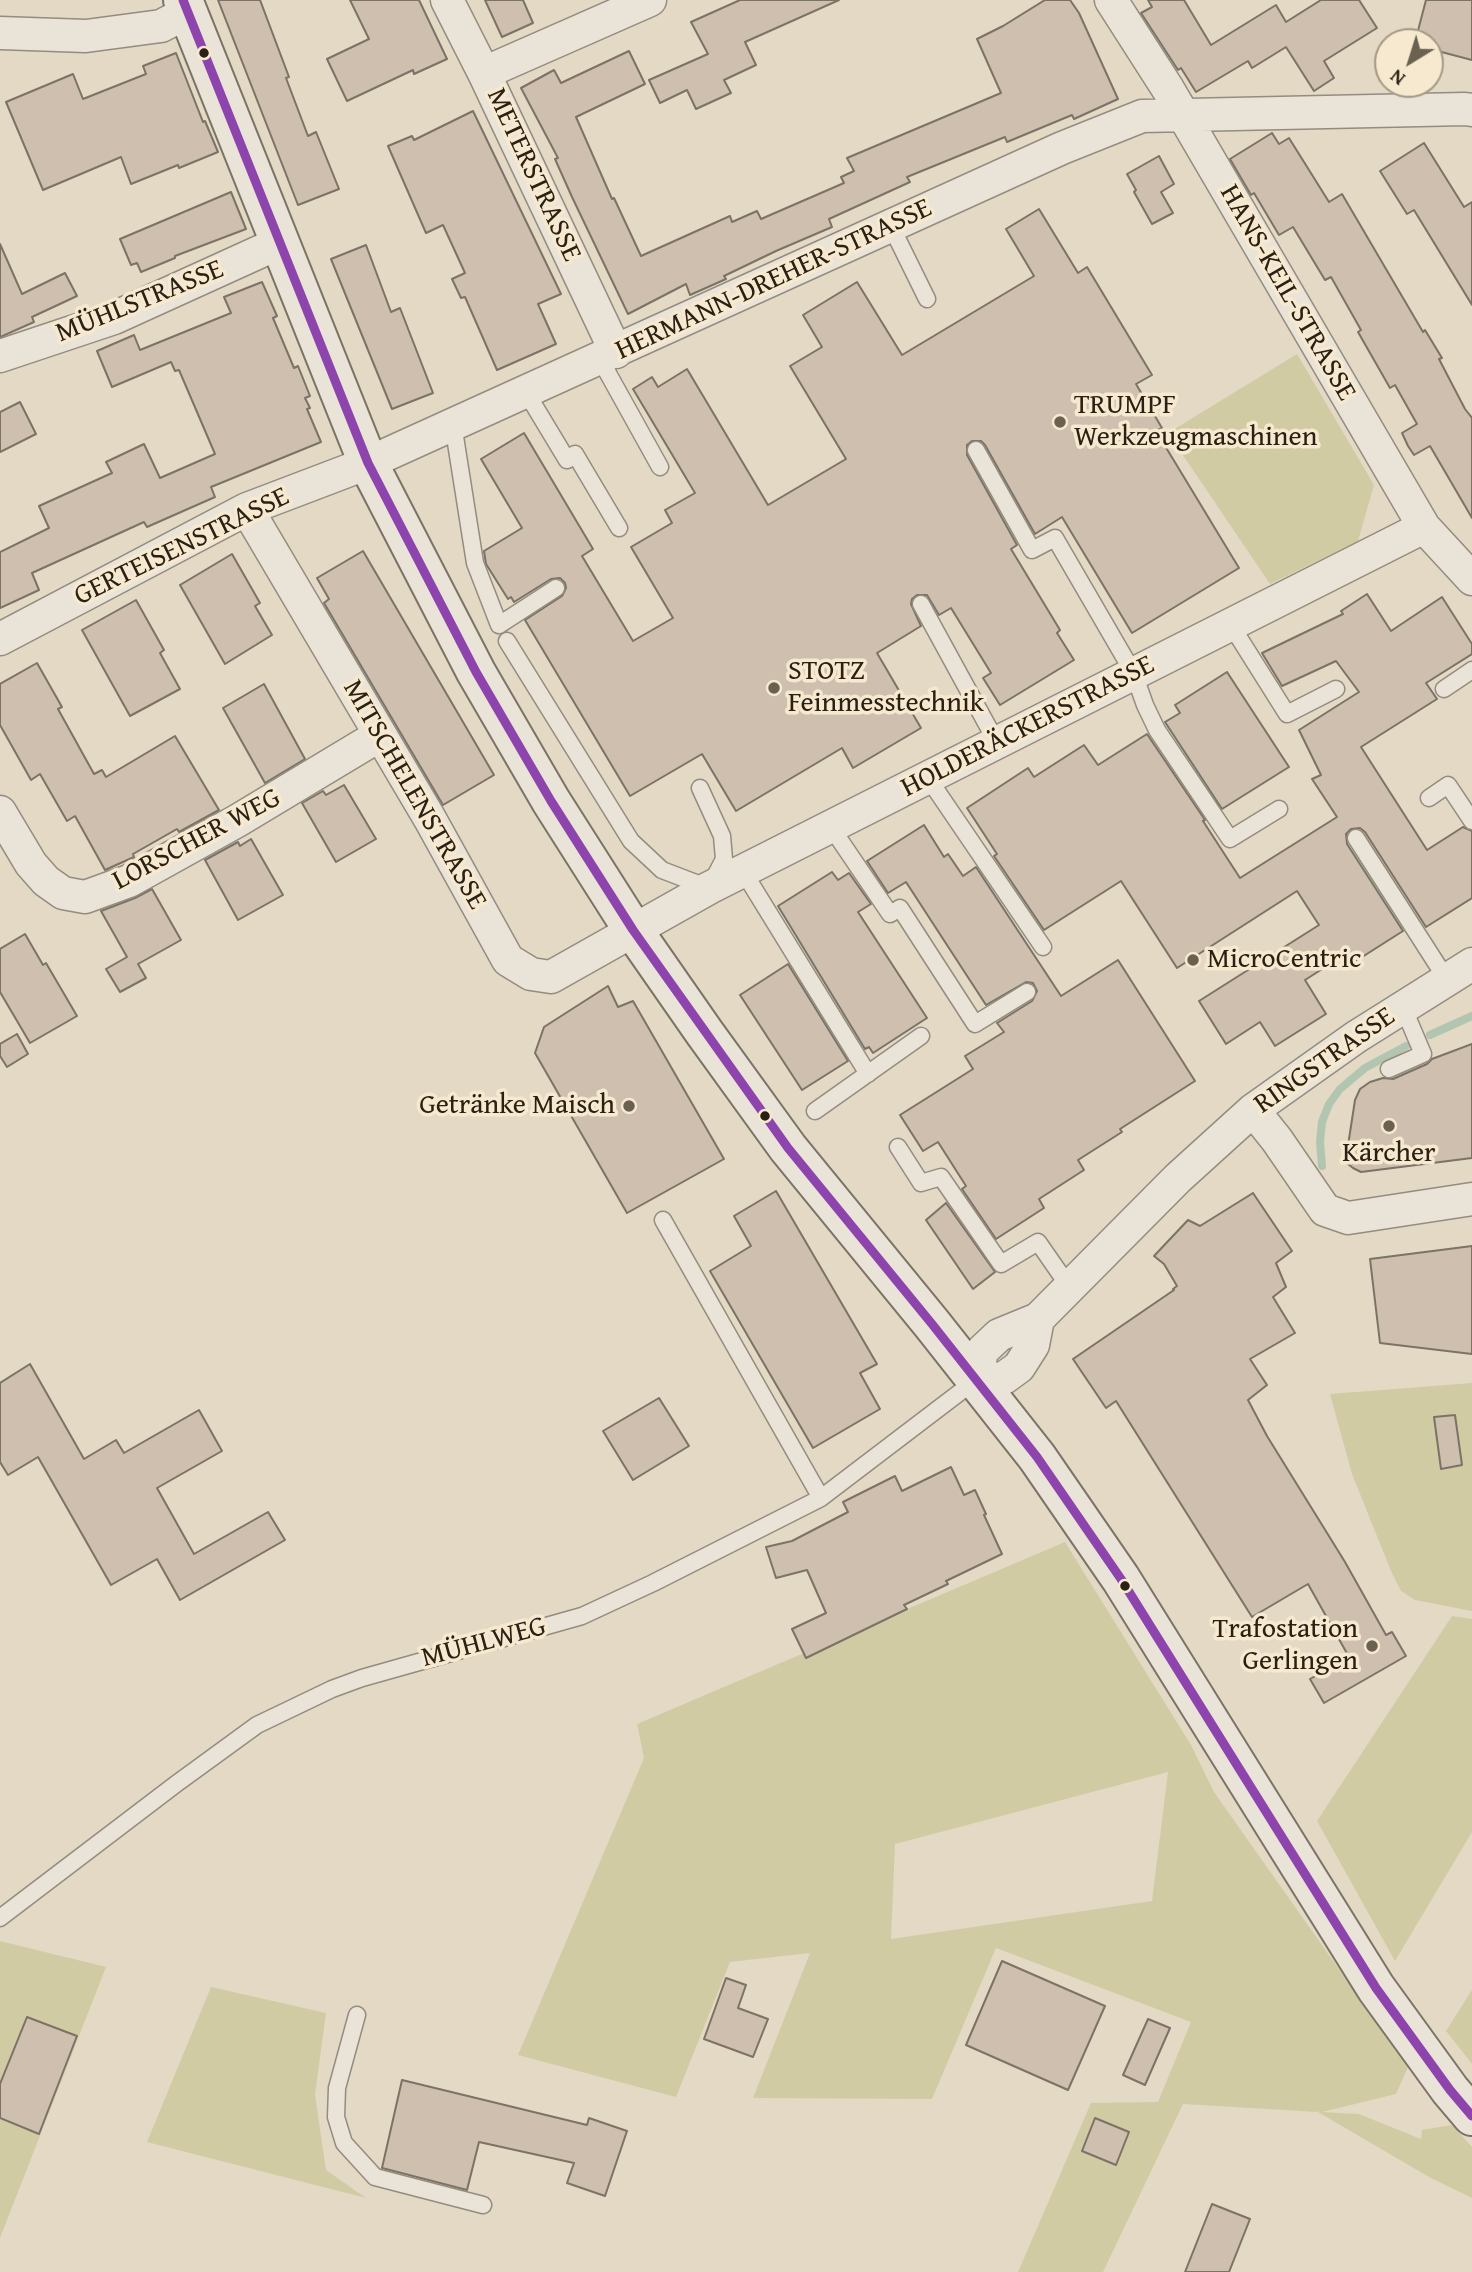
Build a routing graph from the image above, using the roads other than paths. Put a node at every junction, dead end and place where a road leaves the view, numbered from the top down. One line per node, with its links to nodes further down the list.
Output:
1 (447, 0): 6 (street, METERSTRASSE)
2 (650, 0): 6 (street)
3 (1111, 0): 8 (street, HANS-KEIL-STRASSE)
4 (186, 6): 5 (street); 10 (main road)
5 (0, 33)
6 (484, 73): 12 (street, METERSTRASSE)
7 (1472, 110): 8 (street, HERMANN-DREHER-STRASSE)
8 (1184, 116): 9 (street, HERMANN-DREHER-STRASSE); 20 (street, HANS-KEIL-STRASSE)
9 (891, 226): 11 (lane); 12 (street, HERMANN-DREHER-STRASSE)
10 (279, 243): 13 (street, MÜHLSTRASSE); 17 (main road)
11 (927, 299)
12 (608, 355): 14 (street, HERMANN-DREHER-STRASSE); 18 (lane)
13 (0, 356)
14 (526, 392): 15 (street, HERMANN-DREHER-STRASSE); 21 (lane)
15 (453, 424): 17 (street, HERMANN-DREHER-STRASSE); 23 (lane)
16 (976, 450): 29 (lane)
17 (368, 463): 19 (street, GERTEISENSTRASSE); 44 (main road)
18 (660, 467)
19 (247, 509): 26 (street, GERTEISENSTRASSE); 32 (street, MITSCHELENSTRASSE)
20 (1424, 527): 22 (street, HANS-KEIL-STRASSE); 25 (street, HOLDERÄCKERSTRASSE)
21 (619, 528)
22 (1472, 579)
23 (556, 588)
24 (921, 604): 33 (lane)
25 (1231, 625): 29 (street, HOLDERÄCKERSTRASSE); 30 (lane)
26 (0, 639)
27 (508, 640): 43 (lane)
28 (1472, 670): 31 (lane)
29 (1134, 674): 33 (street, HOLDERÄCKERSTRASSE); 37 (lane)
30 (1336, 689)
31 (1444, 689)
32 (380, 735): 38 (street, LORSCHER WEG); 44 (street, MITSCHELENSTRASSE)
33 (997, 743): 34 (street, HOLDERÄCKERSTRASSE)
34 (928, 778): 40 (street, HOLDERÄCKERSTRASSE); 45 (lane)
35 (700, 788): 43 (lane)
36 (1429, 798): 39 (lane)
37 (1279, 809)
38 (0, 812)
39 (1472, 821)
40 (831, 827): 42 (street, HOLDERÄCKERSTRASSE); 47 (lane)
41 (1356, 838): 46 (lane)
42 (743, 871): 43 (street, HOLDERÄCKERSTRASSE); 51 (lane)
43 (709, 888): 44 (street, HOLDERÄCKERSTRASSE)
44 (633, 930): 58 (main road)
45 (1043, 947)
46 (1459, 972): 48 (street, RINGSTRASSE)
47 (1027, 992)
48 (1404, 1007): 50 (lane); 52 (street, RINGSTRASSE)
49 (921, 1036): 51 (lane)
50 (1390, 1069)
51 (868, 1074): 53 (lane)
52 (1253, 1110): 55 (street); 57 (street, RINGSTRASSE)
53 (815, 1111)
54 (898, 1147): 57 (lane)
55 (1472, 1199)
56 (663, 1220): 59 (lane)
57 (1070, 1287): 58 (street, RINGSTRASSE)
58 (976, 1380): 59 (lane, MÜHLWEG); 62 (main road)
59 (821, 1498): 60 (lane, MÜHLWEG)
60 (0, 1918)
61 (357, 2015): 63 (lane)
62 (1472, 2116)
63 (483, 2205)

